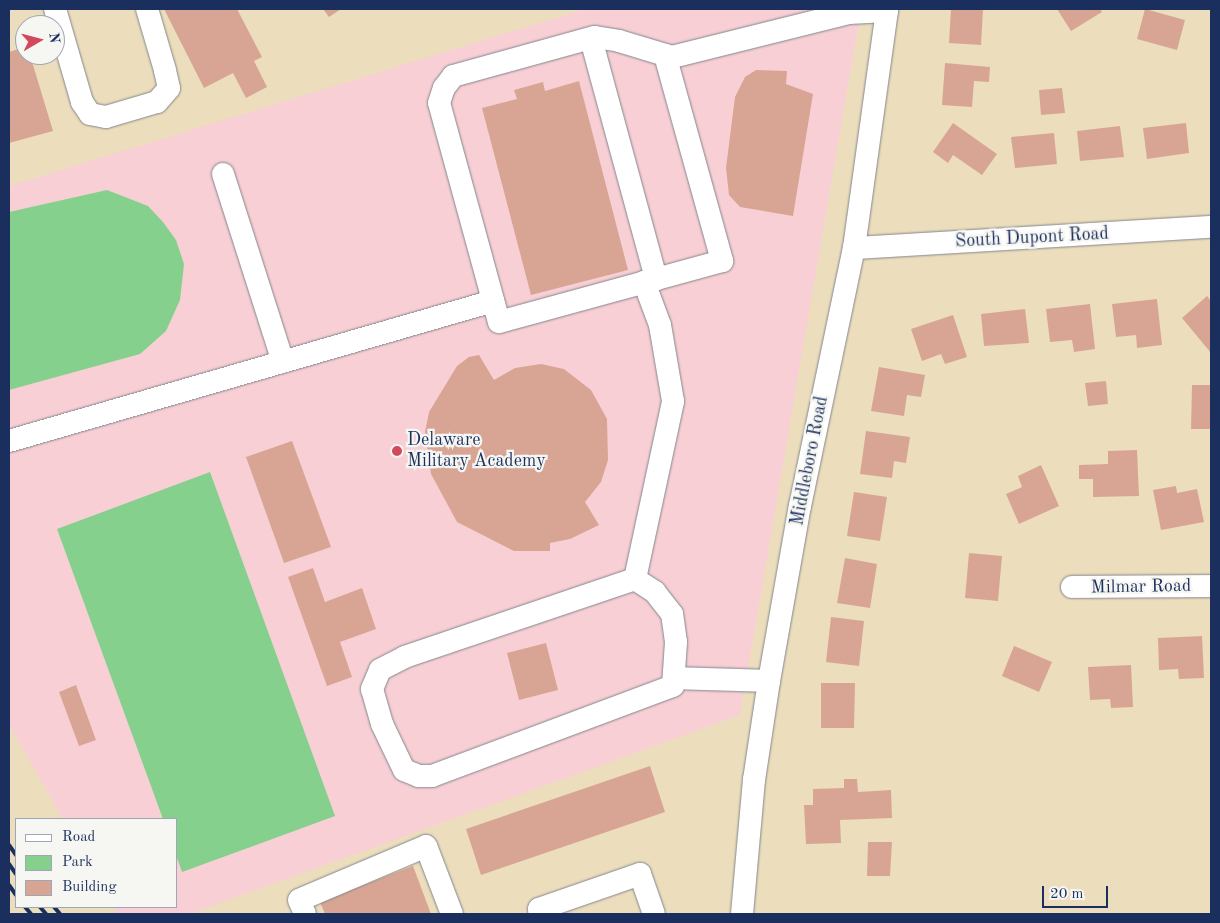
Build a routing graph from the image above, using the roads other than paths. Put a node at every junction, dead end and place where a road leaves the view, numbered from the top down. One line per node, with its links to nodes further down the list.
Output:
1 (55, 9): 2 (street)
2 (146, 9)
3 (887, 10): 5 (street); 8 (street, Middleboro Road)
4 (591, 39): 5 (street); 9 (street); 10 (street)
5 (665, 55): 9 (street)
6 (223, 174): 11 (street)
7 (1211, 228): 8 (street, South Dupont Road)
8 (854, 248): 17 (street, Middleboro Road)
9 (650, 281): 10 (street); 13 (street)
10 (494, 301): 11 (street)
11 (283, 362): 12 (street)
12 (9, 441)
13 (635, 579): 16 (street); 16 (street)
14 (1211, 586): 15 (street, Milmar Road)
15 (1072, 587)
16 (674, 678): 17 (street)
17 (769, 680): 22 (street, Middleboro Road)
18 (305, 914): 19 (street)
19 (452, 914)
20 (540, 914): 21 (street)
21 (654, 914)
22 (742, 914)

